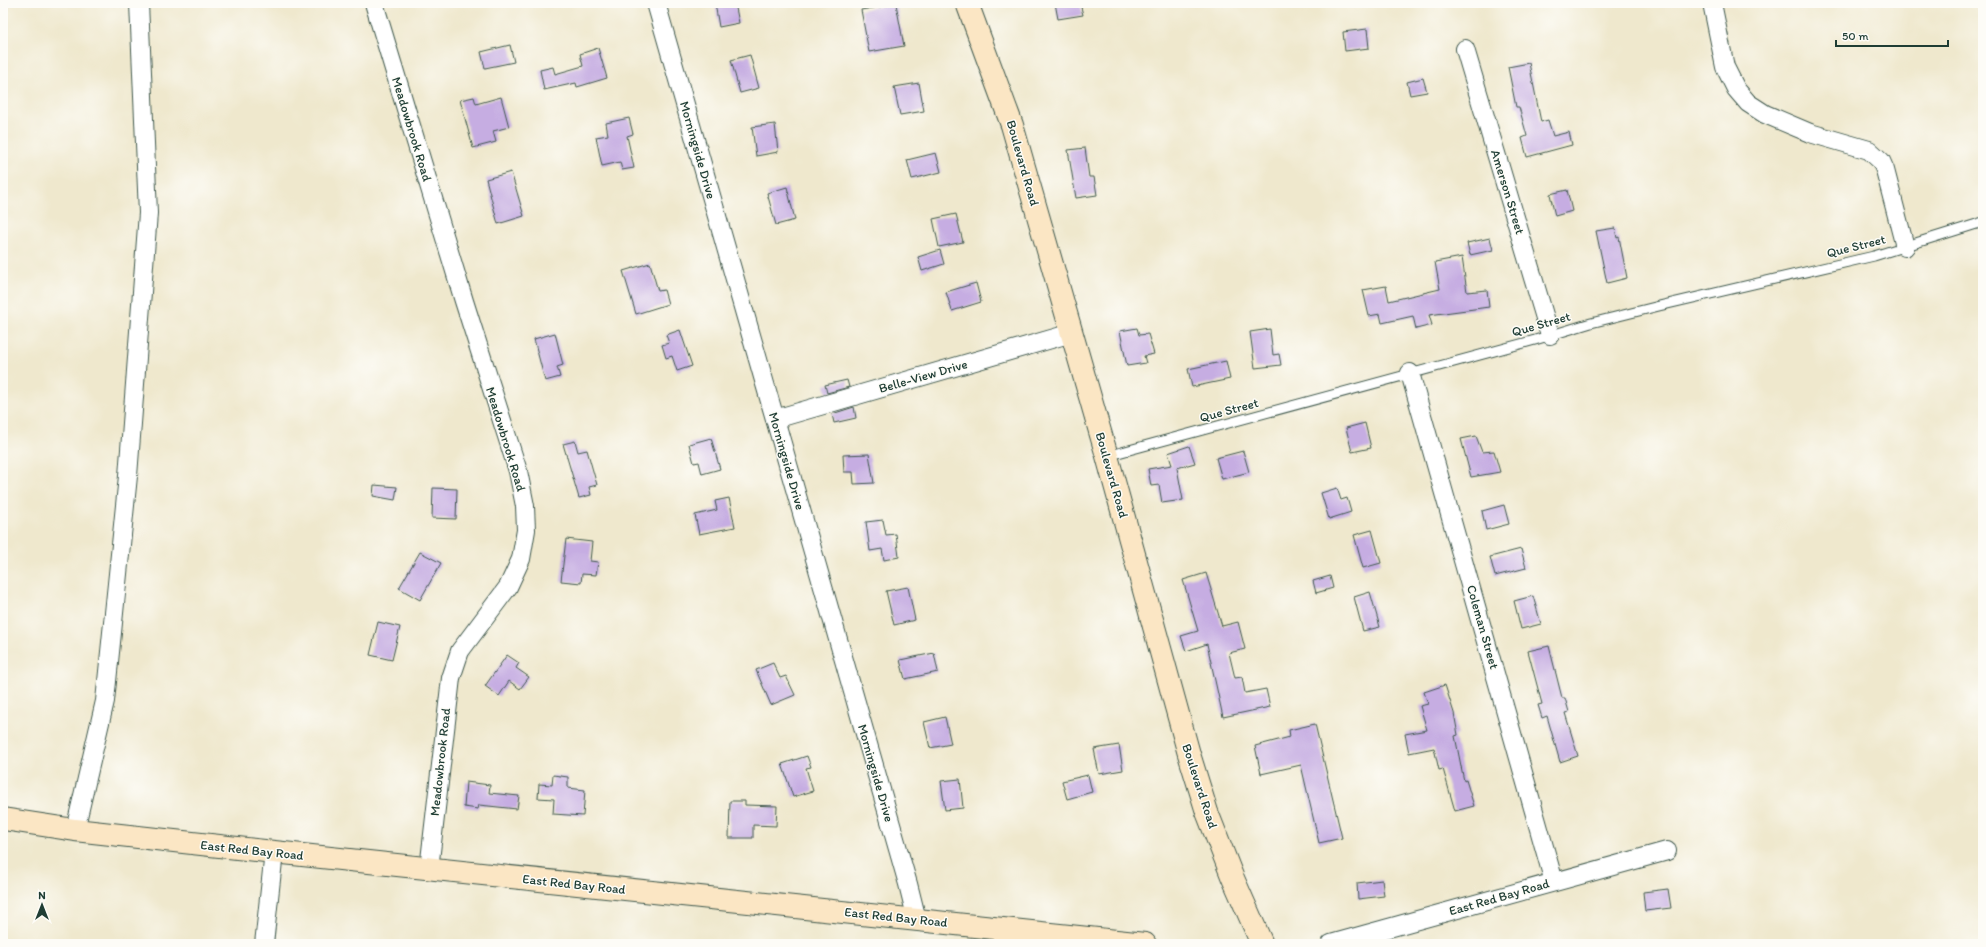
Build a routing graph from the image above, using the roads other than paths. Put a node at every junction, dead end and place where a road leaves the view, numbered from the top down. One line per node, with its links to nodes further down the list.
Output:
1 (139, 3): 15 (street)
2 (374, 3): 18 (street, Meadowbrook Road)
3 (656, 3): 12 (street, Morningside Drive)
4 (967, 3): 9 (street, Boulevard Road)
5 (1712, 3): 8 (street)
6 (1465, 49): 10 (street, Amerson Street)
7 (1983, 222): 8 (lane, Que Street)
8 (1905, 247): 10 (lane, Que Street)
9 (1072, 333): 12 (street, Belle-View Drive); 13 (street, Boulevard Road)
10 (1550, 335): 11 (lane, Que Street)
11 (1410, 373): 13 (lane, Que Street); 19 (street, Coleman Street)
12 (775, 419): 20 (street, Morningside Drive)
13 (1107, 456): 24 (street, Boulevard Road)
14 (3, 819): 15 (street, East Red Bay Road)
15 (75, 830): 17 (street, East Red Bay Road)
16 (1667, 851): 19 (street, East Red Bay Road)
17 (274, 852): 18 (street, East Red Bay Road); 22 (street)
18 (429, 868): 20 (street, East Red Bay Road)
19 (1554, 882): 25 (street, East Red Bay Road)
20 (917, 920): 21 (street, East Red Bay Road)
21 (1052, 939): 23 (street, East Red Bay Road)
22 (264, 944)
23 (1145, 944)
24 (1262, 944)
25 (1331, 944)

